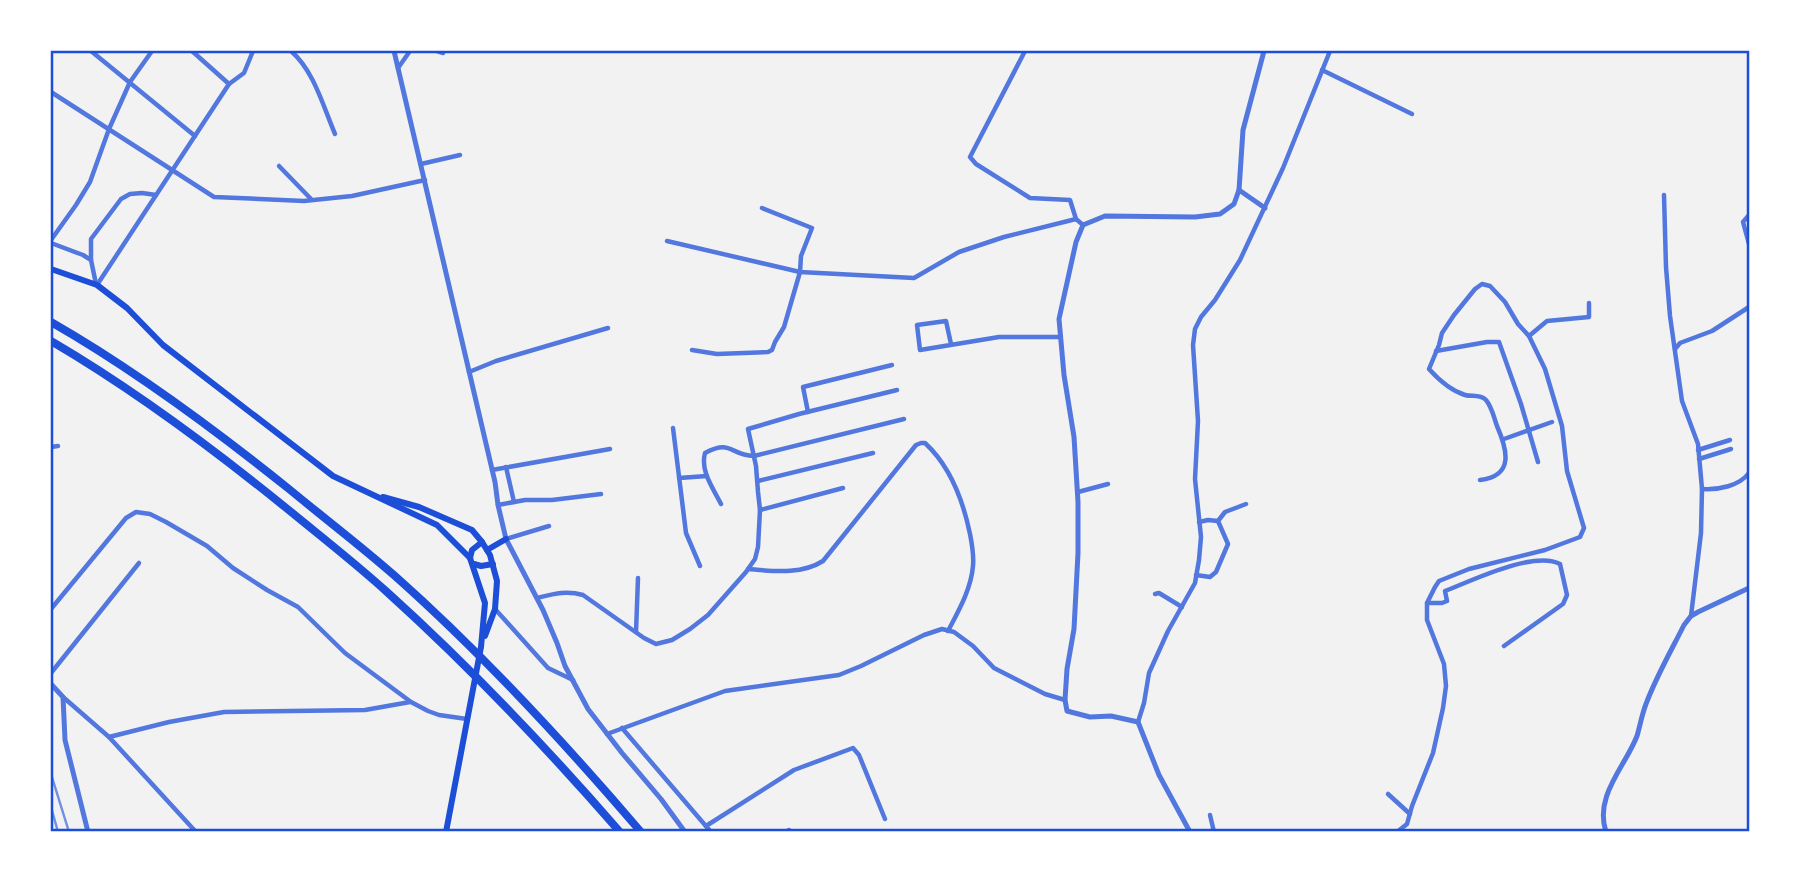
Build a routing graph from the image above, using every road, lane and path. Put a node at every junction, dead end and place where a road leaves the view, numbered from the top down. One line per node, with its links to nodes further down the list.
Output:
1 (91, 51): 13 (street)
2 (152, 51): 13 (street)
3 (192, 51): 14 (street)
4 (253, 51): 14 (street)
5 (291, 51): 18 (street)
6 (394, 51): 11 (street)
7 (410, 51): 11 (street)
8 (1025, 51): 32 (street)
9 (1264, 51): 25 (street)
10 (1330, 51): 12 (street)
11 (398, 68): 21 (street)
12 (1322, 69): 16 (street); 30 (street)
13 (130, 82): 17 (street); 19 (street)
14 (229, 85): 19 (street)
15 (51, 92): 17 (street)
16 (1412, 114)
17 (109, 129): 23 (street); 35 (street)
18 (335, 134)
19 (195, 136): 23 (street)
20 (460, 155): 21 (street)
21 (421, 164): 24 (street)
22 (279, 166): 28 (street)
23 (172, 171): 26 (street); 28 (street)
24 (425, 180): 28 (street); 53 (street)
25 (1239, 190): 30 (street); 33 (street)
26 (156, 195): 37 (street); 40 (street)
27 (1664, 195): 49 (street)
28 (311, 200)
29 (762, 208): 39 (street)
30 (1265, 208): 90 (street)
31 (1749, 215): 36 (street)
32 (1076, 219): 33 (street); 39 (street)
33 (1083, 225): 46 (street)
34 (667, 241): 39 (street)
35 (51, 242): 37 (street)
36 (1749, 244)
37 (91, 260): 40 (street)
38 (51, 270): 40 (main road)
39 (800, 272): 50 (street)
40 (96, 285): 81 (main road)
41 (1589, 303): 45 (street)
42 (1749, 307): 49 (street)
43 (51, 322): 134 (highway)
44 (608, 328): 53 (street)
45 (1529, 336): 51 (street); 105 (street)
46 (1060, 337): 48 (street); 82 (street)
47 (51, 341): 133 (highway)
48 (951, 344): 48 (street)
49 (1675, 349): 66 (street)
50 (692, 351)
51 (1436, 351): 59 (street); 60 (street)
52 (892, 365): 55 (street)
53 (469, 372): 72 (street)
54 (897, 390): 55 (street)
55 (808, 412): 68 (street)
56 (904, 419): 68 (street)
57 (1552, 422): 59 (street)
58 (673, 428): 75 (street)
59 (1528, 430): 60 (street); 70 (street)
60 (1504, 439): 76 (street)
61 (1730, 440): 66 (street)
62 (58, 446): 63 (street)
63 (51, 447)
64 (610, 449): 71 (street)
65 (1731, 449): 69 (street)
66 (1698, 450): 69 (street)
67 (873, 453): 77 (street)
68 (754, 456): 74 (street); 77 (street)
69 (1699, 458): 80 (street)
70 (1538, 462)
71 (506, 467): 72 (street); 84 (street)
72 (492, 470): 87 (street)
73 (1749, 473): 80 (street)
74 (707, 476): 75 (street); 85 (street)
75 (679, 478): 98 (street)
76 (1480, 480)
77 (758, 481): 88 (street)
78 (1108, 484): 82 (street)
79 (843, 488): 88 (street)
80 (1702, 489): 109 (street)
81 (365, 492): 93 (main road); 95 (main road)
82 (1077, 492): 118 (street)
83 (601, 494): 84 (street)
84 (514, 502): 87 (street)
85 (721, 504)
86 (1246, 504): 89 (street)
87 (498, 505): 92 (street)
88 (760, 510): 99 (street)
89 (1218, 521): 90 (street); 100 (street)
90 (1199, 522): 100 (street)
91 (550, 526): 92 (street)
92 (506, 539): 94 (main road); 104 (street)
93 (482, 542): 94 (main road); 95 (main road)
94 (487, 550): 97 (main road)
95 (472, 561): 97 (main road); 113 (main road)
96 (139, 564): 114 (street)
97 (493, 564): 108 (main road)
98 (700, 566)
99 (748, 569): 110 (street); 111 (street)
100 (1196, 575): 106 (street)
101 (638, 578): 111 (street)
102 (1749, 587): 109 (street)
103 (1156, 594): 106 (street)
104 (537, 598): 111 (street); 115 (street)
105 (1427, 603): 112 (street); 126 (street)
106 (1182, 607): 121 (street)
107 (51, 609): 119 (street)
108 (495, 609): 113 (main road); 115 (street)
109 (1691, 616): 140 (street)
110 (948, 631): 118 (street); 122 (street)
111 (636, 633)
112 (1504, 646)
113 (481, 647): 120 (main road)
114 (52, 669)
115 (573, 681): 123 (street)
116 (51, 684): 117 (street)
117 (63, 697): 124 (street); 130 (street)
118 (1065, 700): 121 (street)
119 (411, 702): 120 (street); 124 (street)
120 (467, 719): 132 (main road)
121 (1138, 722): 137 (street)
122 (622, 728): 123 (street); 129 (street)
123 (607, 734): 135 (street)
124 (109, 737): 131 (street)
125 (1388, 794): 126 (street)
126 (1410, 814): 139 (street)
127 (1210, 815): 138 (street)
128 (885, 819): 129 (street)
129 (706, 826): 136 (street)
130 (88, 832)
131 (196, 832)
132 (446, 832)
133 (620, 832)
134 (641, 832)
135 (685, 832)
136 (711, 832)
137 (1190, 832)
138 (1214, 832)
139 (1397, 832)
140 (1606, 832)

